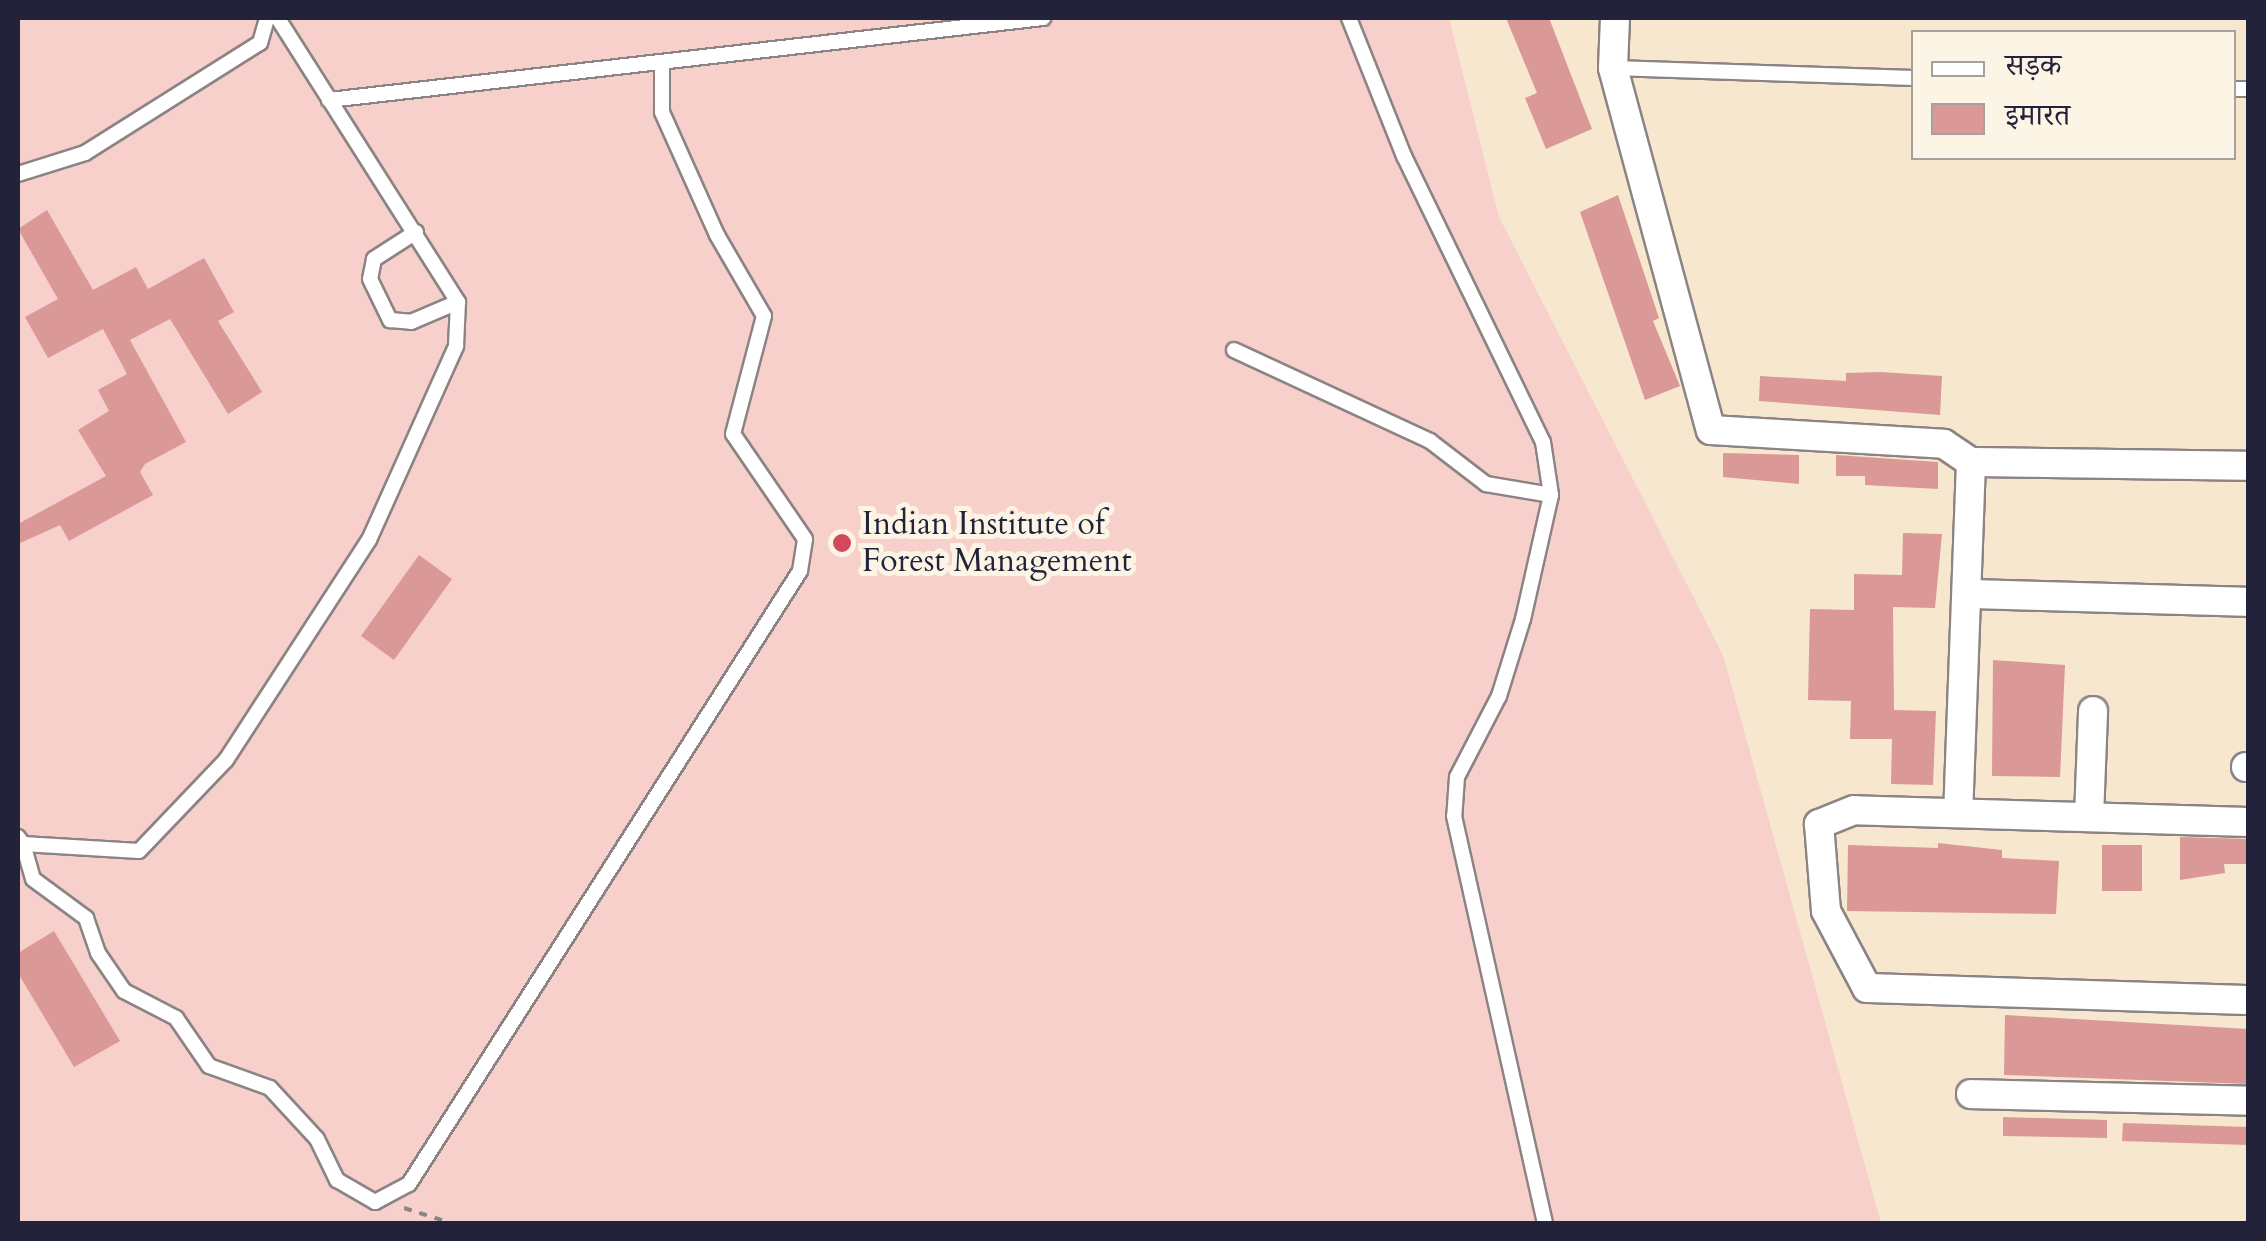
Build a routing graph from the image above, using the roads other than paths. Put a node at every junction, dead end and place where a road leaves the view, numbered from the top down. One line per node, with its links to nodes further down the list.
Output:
1 (267, 18): 11 (lane)
2 (298, 18): 6 (lane)
3 (1043, 18): 7 (lane)
4 (1350, 18): 17 (lane)
5 (1615, 18): 8 (street)
6 (281, 22): 10 (lane)
7 (662, 64): 10 (lane); 24 (lane)
8 (1614, 68): 9 (lane); 15 (street)
9 (1911, 78)
10 (330, 100): 12 (lane)
11 (18, 174)
12 (416, 232): 13 (lane); 13 (lane)
13 (458, 302): 24 (lane)
14 (1234, 350): 17 (lane)
15 (1971, 462): 16 (street); 18 (street)
16 (2248, 466)
17 (1550, 495): 28 (lane)
18 (1968, 594): 19 (street); 21 (street)
19 (2248, 602)
20 (2093, 710): 22 (street)
21 (1958, 813): 22 (street); 25 (street)
22 (2089, 817): 23 (street)
23 (2248, 822)
24 (20, 840)
25 (2248, 1000)
26 (1971, 1094): 27 (street)
27 (2248, 1100)
28 (1545, 1224)

